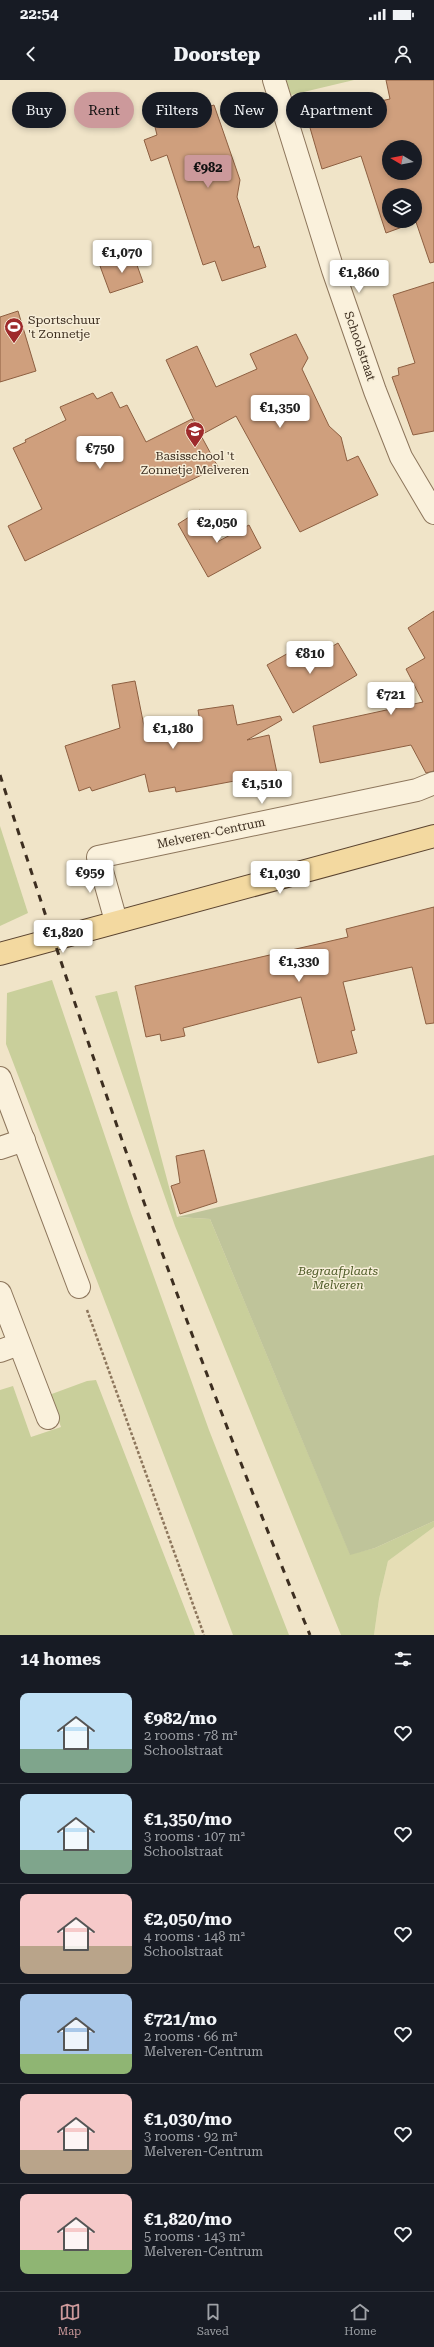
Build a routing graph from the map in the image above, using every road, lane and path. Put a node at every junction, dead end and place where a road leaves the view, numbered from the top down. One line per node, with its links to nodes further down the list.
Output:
1 (274, 80): 2 (street, Schoolstraat)
2 (434, 513)
3 (434, 783): 5 (street, Melveren-Centrum)
4 (434, 836): 5 (main road)
5 (116, 921): 6 (main road)
6 (0, 954)
7 (0, 1078): 8 (street)
8 (24, 1140): 9 (street); 10 (street)
9 (0, 1148)
10 (79, 1287): 14 (path)
11 (0, 1293): 12 (street)
12 (10, 1347): 13 (street)
13 (48, 1418)
14 (204, 1635)

